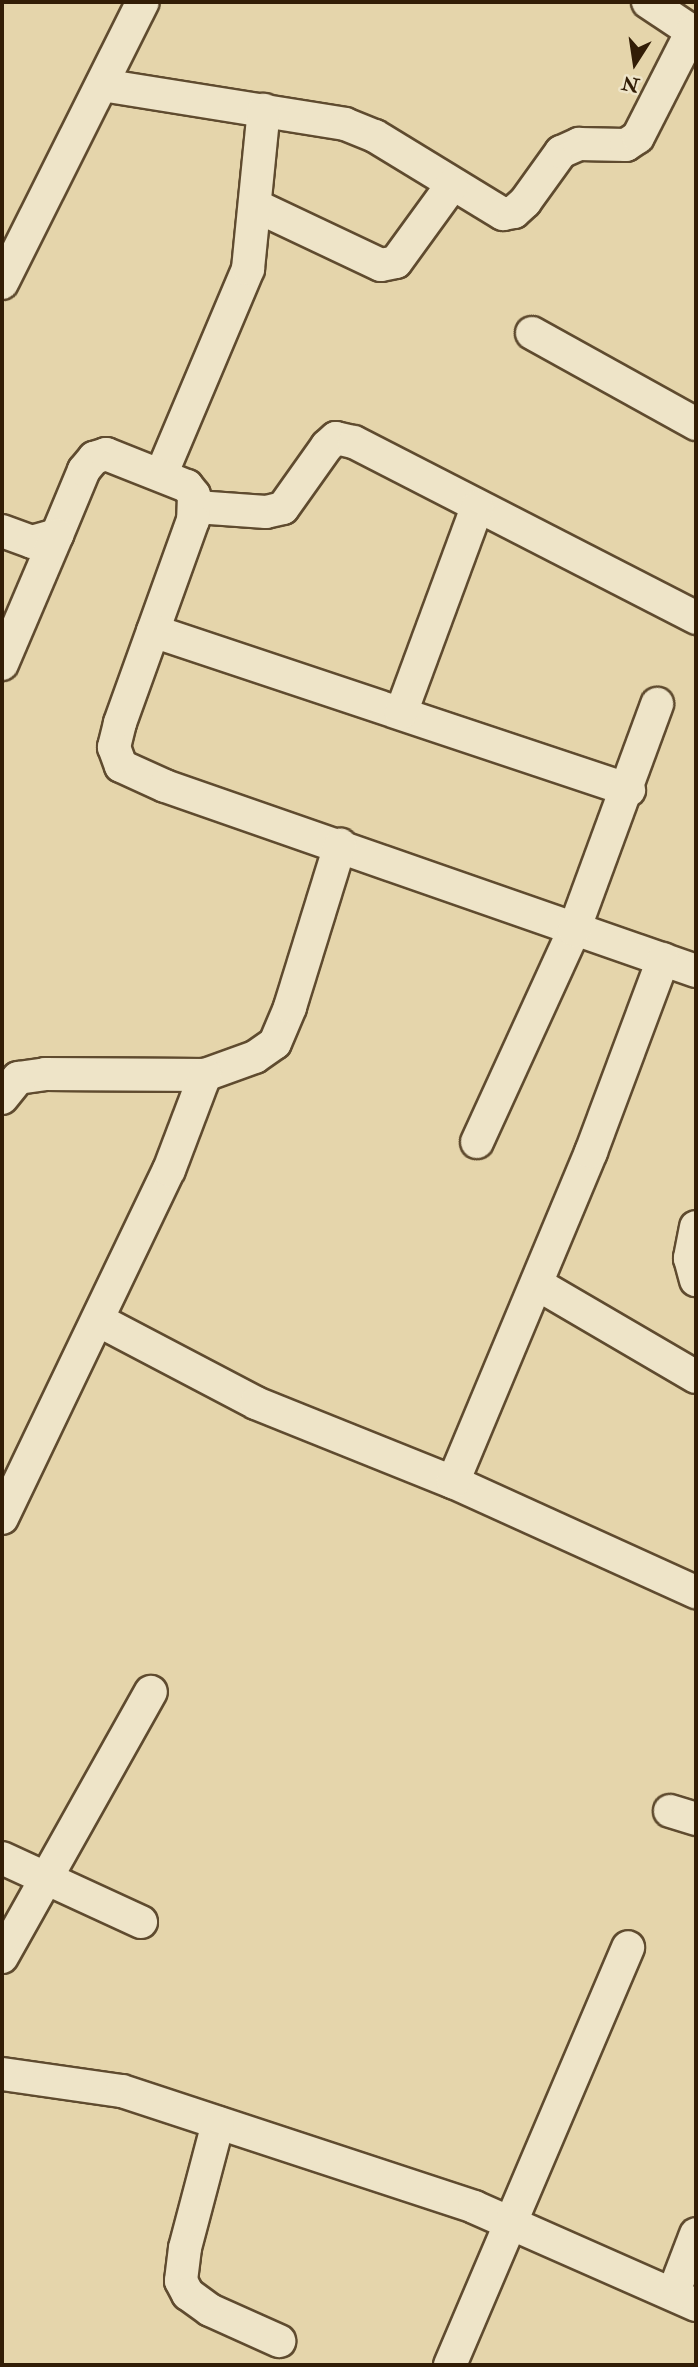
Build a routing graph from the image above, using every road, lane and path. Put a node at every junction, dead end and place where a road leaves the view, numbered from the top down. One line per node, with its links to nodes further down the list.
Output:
1 (143, 2): 4 (street)
2 (648, 2): 3 (street)
3 (694, 32): 6 (street)
4 (102, 85): 5 (street); 8 (street)
5 (264, 110): 6 (street); 7 (street)
6 (452, 185): 7 (street)
7 (256, 206): 11 (street)
8 (2, 283)
9 (532, 333): 10 (street)
10 (696, 424)
11 (160, 474): 12 (street); 15 (street)
12 (196, 507): 13 (street); 17 (street)
13 (477, 507): 16 (street); 20 (street)
14 (2, 531): 15 (street)
15 (57, 535): 18 (street)
16 (696, 618)
17 (153, 631): 20 (street); 22 (street)
18 (2, 664)
19 (657, 704): 21 (street)
20 (401, 713): 21 (street)
21 (629, 790): 23 (street)
22 (340, 845): 23 (street); 26 (street)
23 (574, 930): 24 (street); 28 (street)
24 (663, 959): 25 (street); 31 (street)
25 (696, 971)
26 (205, 1075): 27 (street); 32 (street)
27 (2, 1098)
28 (477, 1142)
29 (696, 1227): 30 (street)
30 (696, 1280)
31 (537, 1284): 33 (street); 34 (street)
32 (98, 1320): 34 (street); 35 (street)
33 (696, 1377)
34 (453, 1482): 36 (street)
35 (2, 1518)
36 (696, 1592)
37 (151, 1692): 39 (street)
38 (2, 1858): 39 (street)
39 (47, 1880): 40 (street); 42 (street)
40 (141, 1922)
41 (628, 1947): 45 (street)
42 (2, 1956)
43 (2, 2074): 44 (street)
44 (218, 2123): 45 (street); 48 (street)
45 (513, 2221): 47 (street); 49 (street)
46 (696, 2234): 47 (street)
47 (685, 2299)
48 (279, 2341)
49 (450, 2365)

